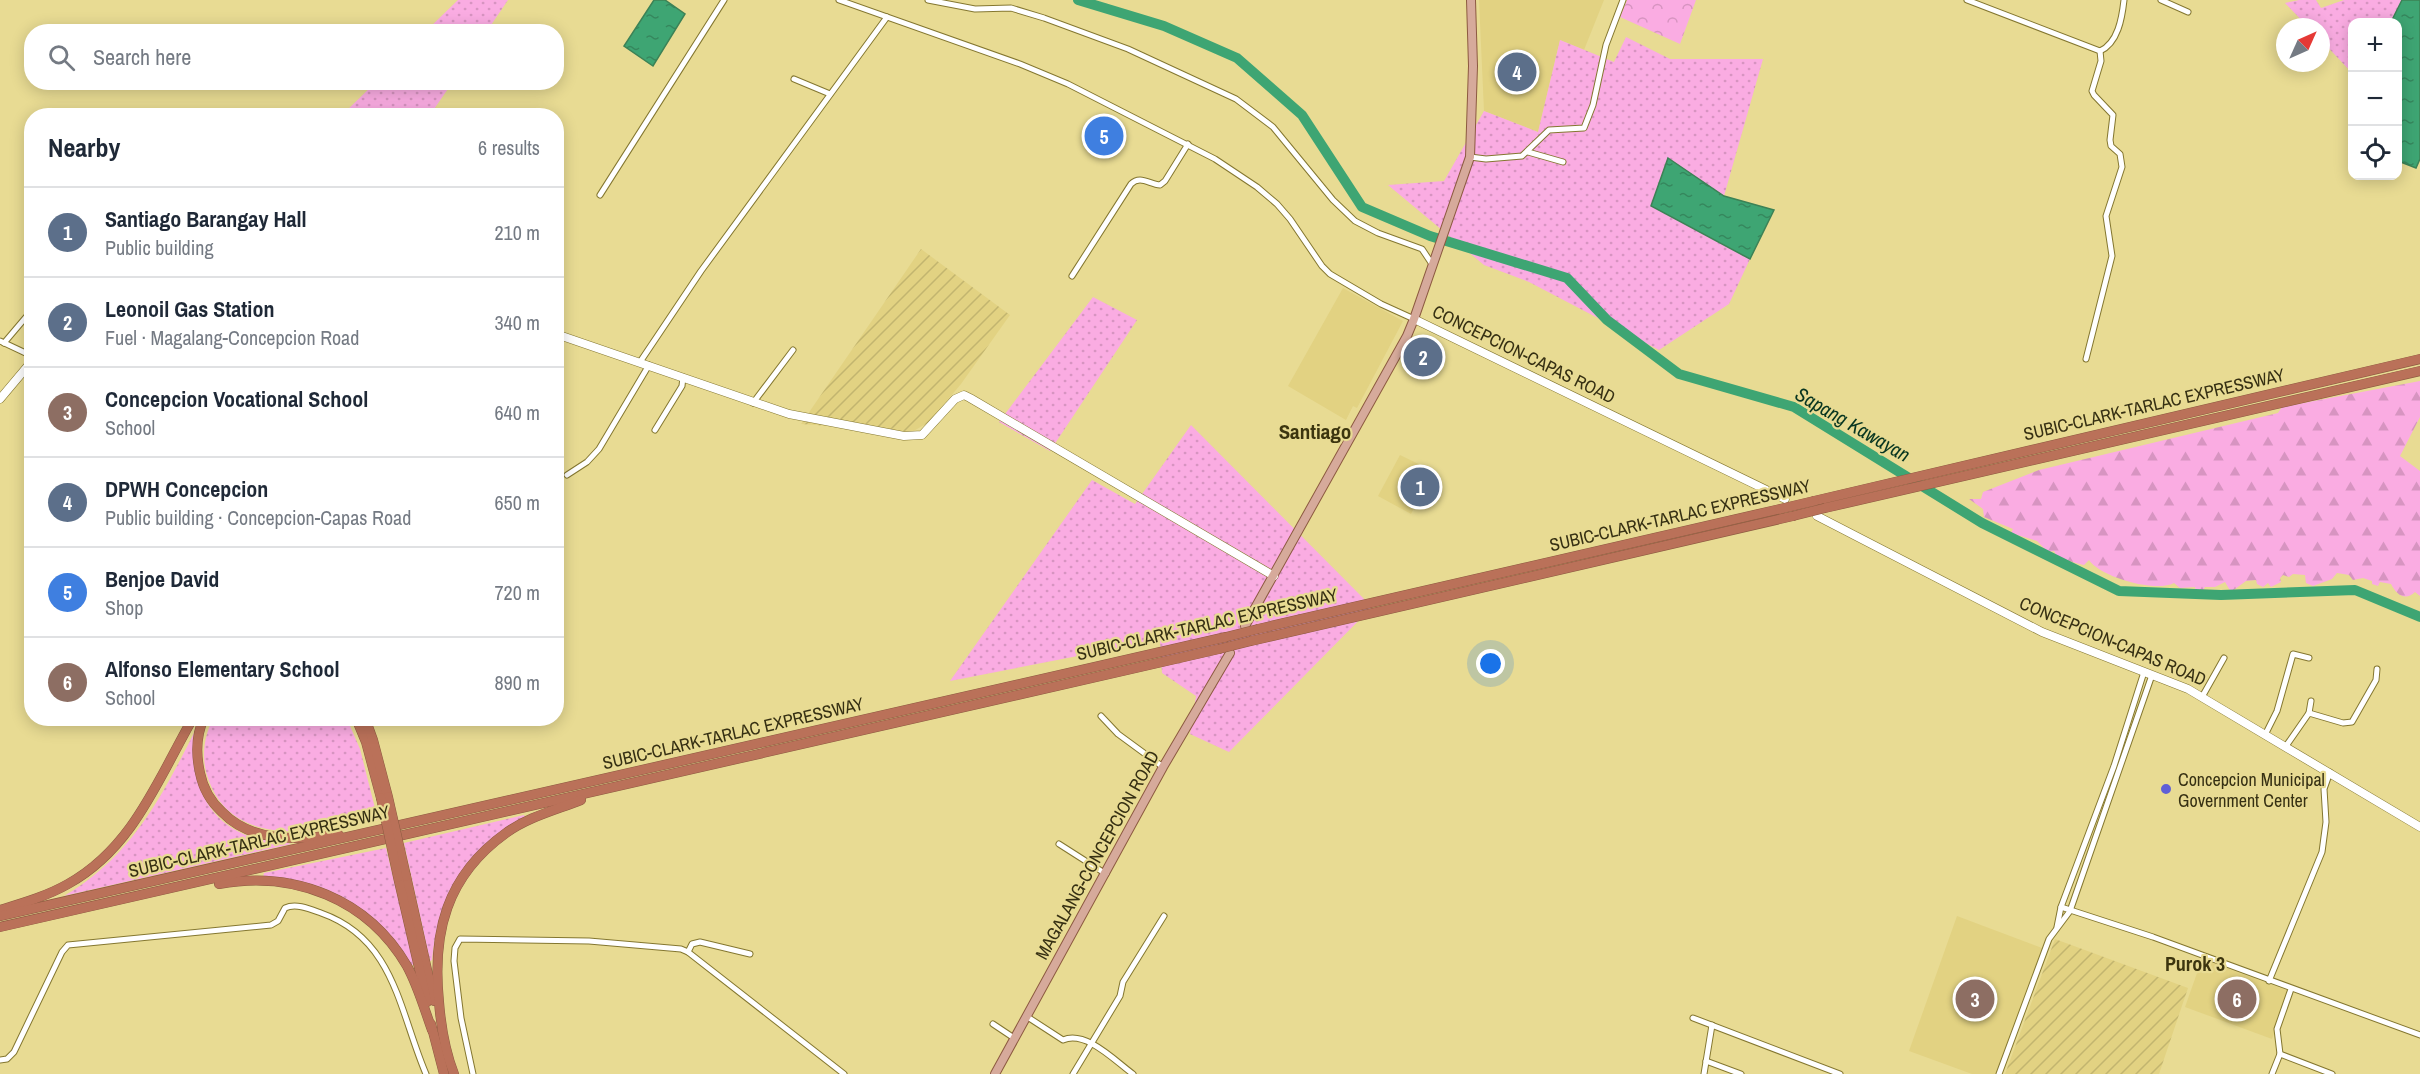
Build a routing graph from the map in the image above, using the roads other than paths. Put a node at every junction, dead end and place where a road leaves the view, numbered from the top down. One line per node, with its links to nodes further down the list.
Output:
1 (724, 0): 18 (street)
2 (838, 0): 10 (street)
3 (928, 0): 19 (street)
4 (1471, 0): 16 (main road, CONCEPCION-CAPAS ROAD)
5 (1623, 0): 15 (street)
6 (1969, 0): 11 (street)
7 (2124, 0): 11 (street)
8 (2161, 0): 9 (street)
9 (2188, 12)
10 (887, 17): 13 (street); 14 (street)
11 (2100, 51): 27 (street)
12 (794, 79): 13 (street)
13 (830, 94): 29 (street)
14 (1188, 144): 20 (street); 22 (street)
15 (1528, 152): 16 (street); 17 (street)
16 (1470, 157): 19 (main road, CONCEPCION-CAPAS ROAD)
17 (1563, 162)
18 (600, 195)
19 (1434, 262): 22 (main road, CONCEPCION-CAPAS ROAD)
20 (1072, 276)
21 (24, 319): 24 (street)
22 (1414, 319): 38 (main road, CONCEPCION-CAPAS ROAD); 40 (main road)
23 (564, 337): 29 (main road)
24 (2, 342): 26 (street)
25 (793, 350): 35 (street)
26 (24, 353)
27 (2086, 359)
28 (2420, 359): 62 (highway, SUBIC-CLARK-TARLAC EXPRESSWAY, bridge)
29 (640, 362): 30 (main road)
30 (649, 365): 33 (main road); 37 (street)
31 (24, 370): 34 (main road)
32 (2420, 371): 59 (highway, SUBIC-CLARK-TARLAC EXPRESSWAY, bridge)
33 (683, 377): 35 (main road); 36 (street)
34 (0, 399)
35 (753, 403): 40 (main road)
36 (655, 430)
37 (567, 475)
38 (1785, 499)
39 (1817, 516): 46 (main road, CONCEPCION-CAPAS ROAD)
40 (1274, 576): 41 (main road)
41 (1245, 626)
42 (1230, 653): 57 (main road, MAGALANG-CONCEPCION ROAD)
43 (2224, 658): 47 (street)
44 (2309, 658): 55 (street)
45 (2377, 669): 49 (street)
46 (2148, 673): 47 (main road, CONCEPCION-CAPAS ROAD); 67 (street); 69 (street)
47 (2202, 697): 55 (main road, CONCEPCION-CAPAS ROAD)
48 (2311, 701): 49 (street)
49 (2309, 713): 56 (street)
50 (1101, 716): 57 (street)
51 (189, 726): 68 (highway)
52 (202, 726): 62 (highway)
53 (359, 726): 60 (highway)
54 (368, 726): 60 (highway)
55 (2266, 733): 56 (main road, CONCEPCION-CAPAS ROAD)
56 (2286, 746): 58 (main road, CONCEPCION-CAPAS ROAD)
57 (1163, 766): 64 (main road, MAGALANG-CONCEPCION ROAD)
58 (2330, 772): 61 (main road, CONCEPCION-CAPAS ROAD); 76 (street)
59 (609, 788): 66 (highway, SUBIC-CLARK-TARLAC EXPRESSWAY); 81 (highway)
60 (384, 798): 65 (highway, bridge)
61 (2420, 827)
62 (374, 832): 70 (highway, SUBIC-CLARK-TARLAC EXPRESSWAY)
63 (1059, 844): 64 (street)
64 (1106, 874): 78 (main road, MAGALANG-CONCEPCION ROAD)
65 (402, 876): 81 (highway); 83 (highway)
66 (175, 889): 72 (highway, SUBIC-CLARK-TARLAC EXPRESSWAY); 83 (highway)
67 (2061, 907): 69 (street); 73 (street)
68 (0, 910)
69 (2070, 911): 73 (street); 76 (street)
70 (0, 916)
71 (1164, 916): 86 (street)
72 (0, 927)
73 (2057, 928): 102 (street)
74 (688, 952): 75 (street); 94 (street); 95 (street)
75 (750, 954)
76 (2269, 981): 77 (street)
77 (2291, 989): 84 (street); 87 (street)
78 (1026, 1016): 85 (main road, MAGALANG-CONCEPCION ROAD); 86 (street)
79 (1693, 1018): 82 (street)
80 (993, 1023): 85 (street)
81 (441, 1024): 93 (highway)
82 (1712, 1025): 89 (street); 90 (street)
83 (432, 1030): 92 (highway)
84 (2420, 1035)
85 (1014, 1038): 96 (main road, MAGALANG-CONCEPCION ROAD)
86 (1090, 1043): 97 (street); 98 (street)
87 (2280, 1054): 103 (street); 104 (street)
88 (0, 1060): 91 (street)
89 (1706, 1061): 99 (street); 100 (street)
90 (1827, 1072): 101 (street)
91 (426, 1074)
92 (444, 1074)
93 (454, 1074)
94 (473, 1074)
95 (844, 1074)
96 (995, 1074)
97 (1073, 1074)
98 (1133, 1074)
99 (1704, 1074)
100 (1741, 1074)
101 (1840, 1074)
102 (2000, 1074)
103 (2272, 1074)
104 (2332, 1074)

